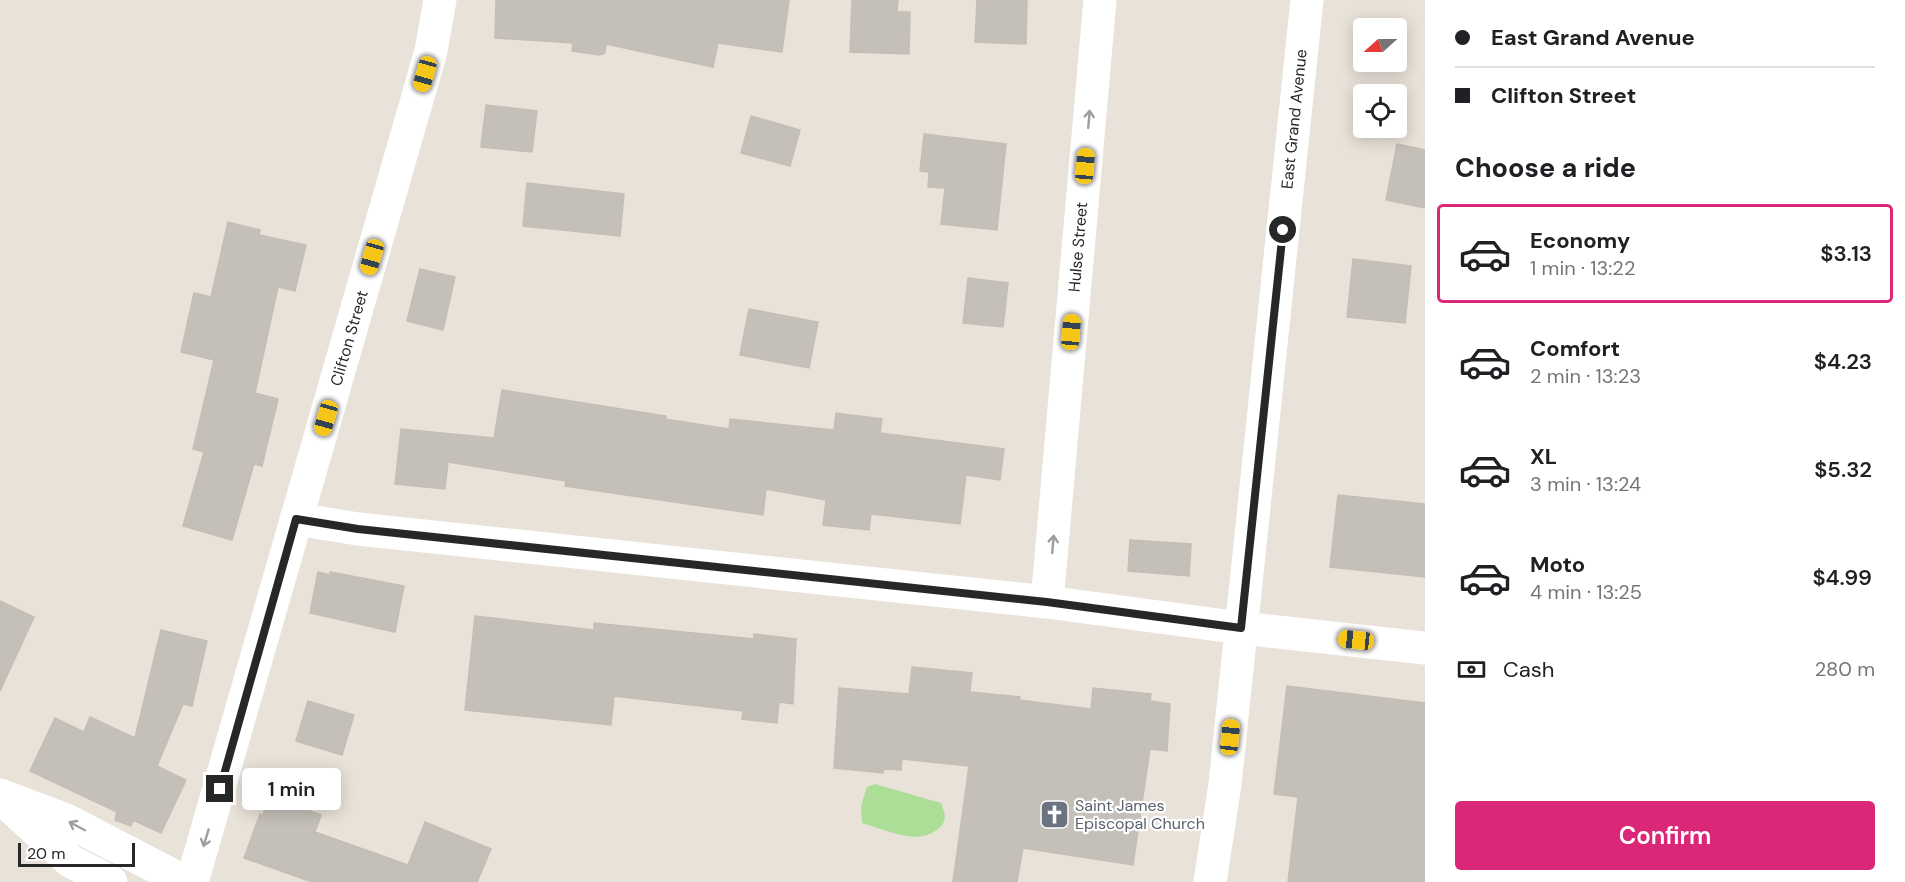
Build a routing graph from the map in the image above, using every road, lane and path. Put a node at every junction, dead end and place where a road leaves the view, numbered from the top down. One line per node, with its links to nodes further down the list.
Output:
1 (440, 0): 4 (street, Clifton Street)
2 (1100, 0): 5 (street, Hulse Street, one-way to 2)
3 (1307, 0): 6 (street, East Grand Avenue)
4 (296, 519): 5 (street); 11 (street, Clifton Street, one-way to 11)
5 (1047, 602): 6 (street)
6 (1241, 628): 7 (street); 12 (street, East Grand Avenue)
7 (1425, 648)
8 (0, 796): 9 (street); 10 (street, one-way to 8)
9 (111, 882)
10 (185, 882)
11 (192, 882)
12 (1210, 882)

